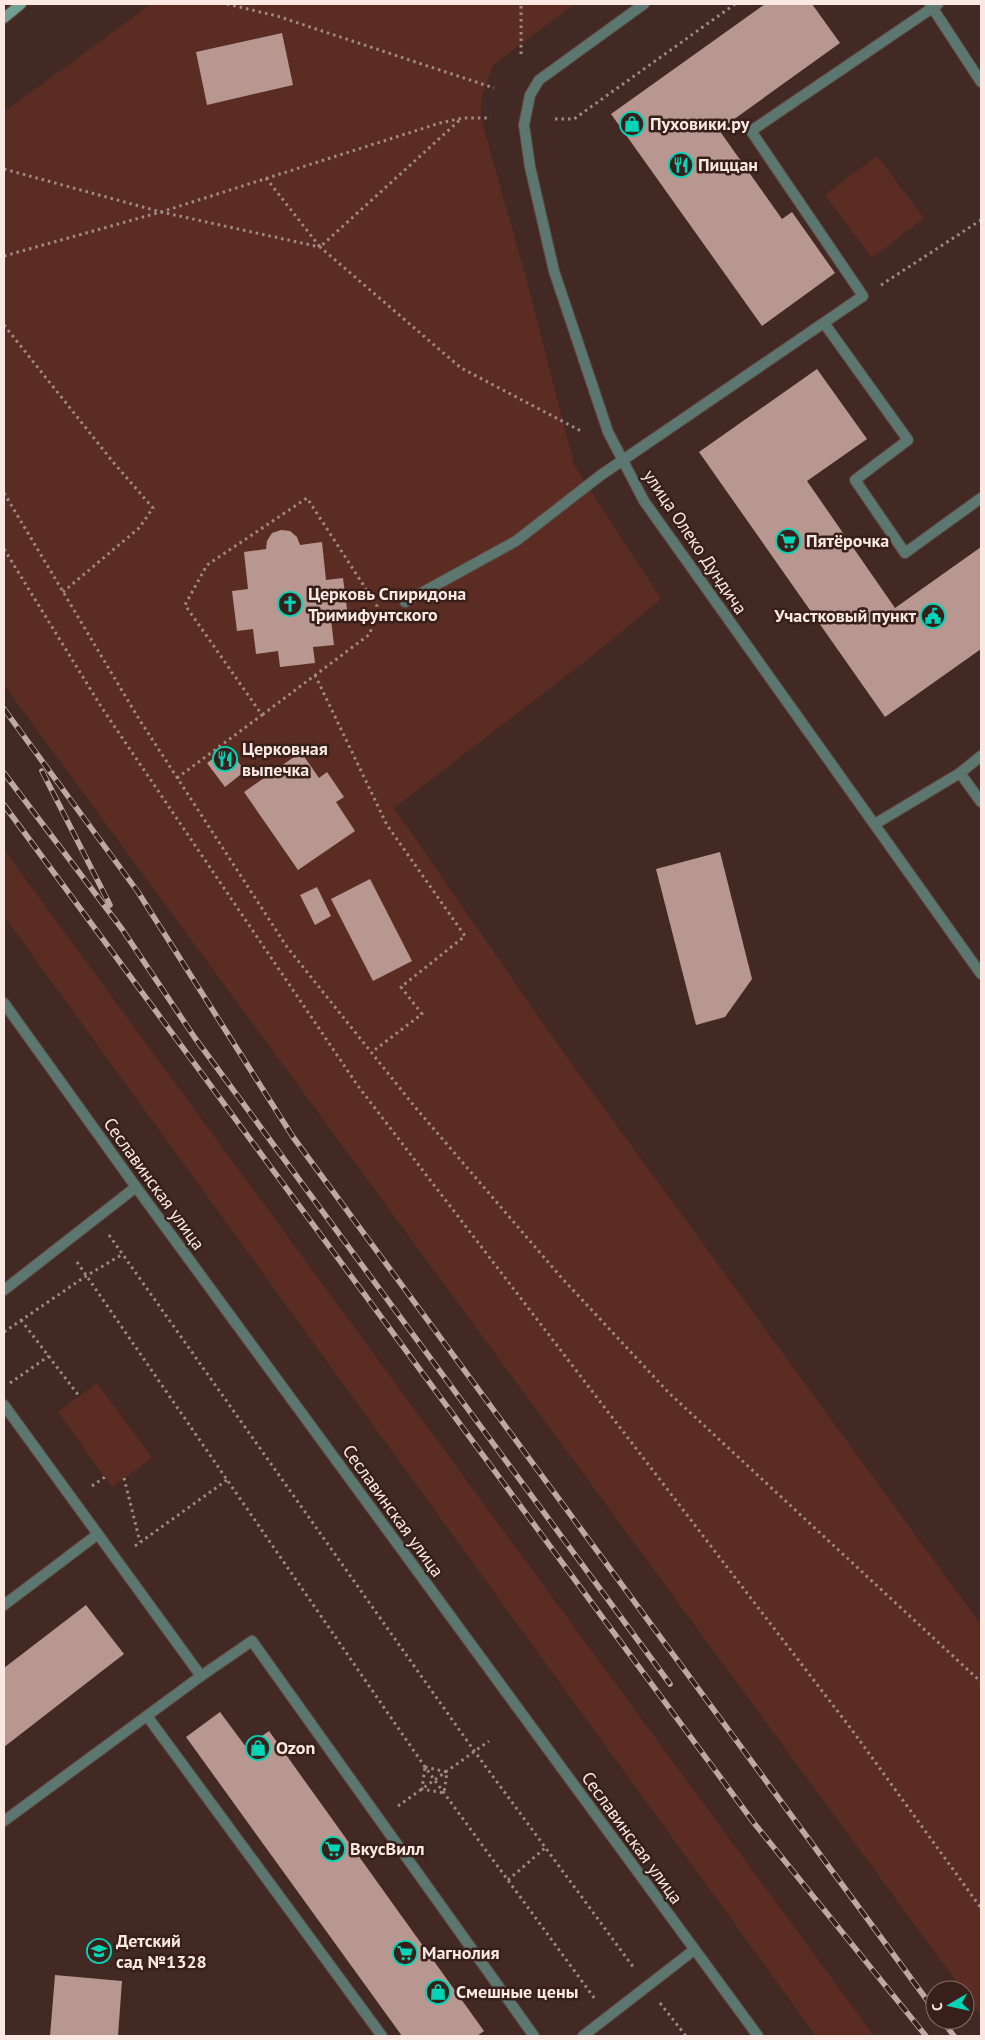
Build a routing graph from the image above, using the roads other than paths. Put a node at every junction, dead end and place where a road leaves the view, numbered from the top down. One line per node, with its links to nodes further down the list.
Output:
1 (21, 4): 4 (main road)
2 (644, 4): 7 (street, улица Олеко Дундича)
3 (934, 5): 5 (street); 6 (street)
4 (4, 18)
5 (981, 82)
6 (824, 323): 7 (street); 8 (street)
7 (622, 460): 9 (street); 13 (street, улица Олеко Дундича)
8 (981, 498)
9 (405, 602)
10 (981, 756): 11 (street)
11 (960, 773): 12 (street); 13 (street)
12 (981, 802)
13 (875, 824): 14 (street, улица Олеко Дундича)
14 (981, 974)
15 (4, 1003): 16 (street, Сеславинская улица)
16 (136, 1187): 17 (street); 24 (street, Сеславинская улица)
17 (4, 1290)
18 (4, 1405): 19 (street)
19 (98, 1534): 20 (street); 21 (street)
20 (4, 1605)
21 (201, 1676): 22 (street); 26 (street)
22 (147, 1716): 23 (street); 25 (street)
23 (4, 1820)
24 (694, 1950): 27 (street); 28 (street, Сеславинская улица)
25 (382, 2036)
26 (534, 2036)
27 (582, 2036)
28 (758, 2036)

